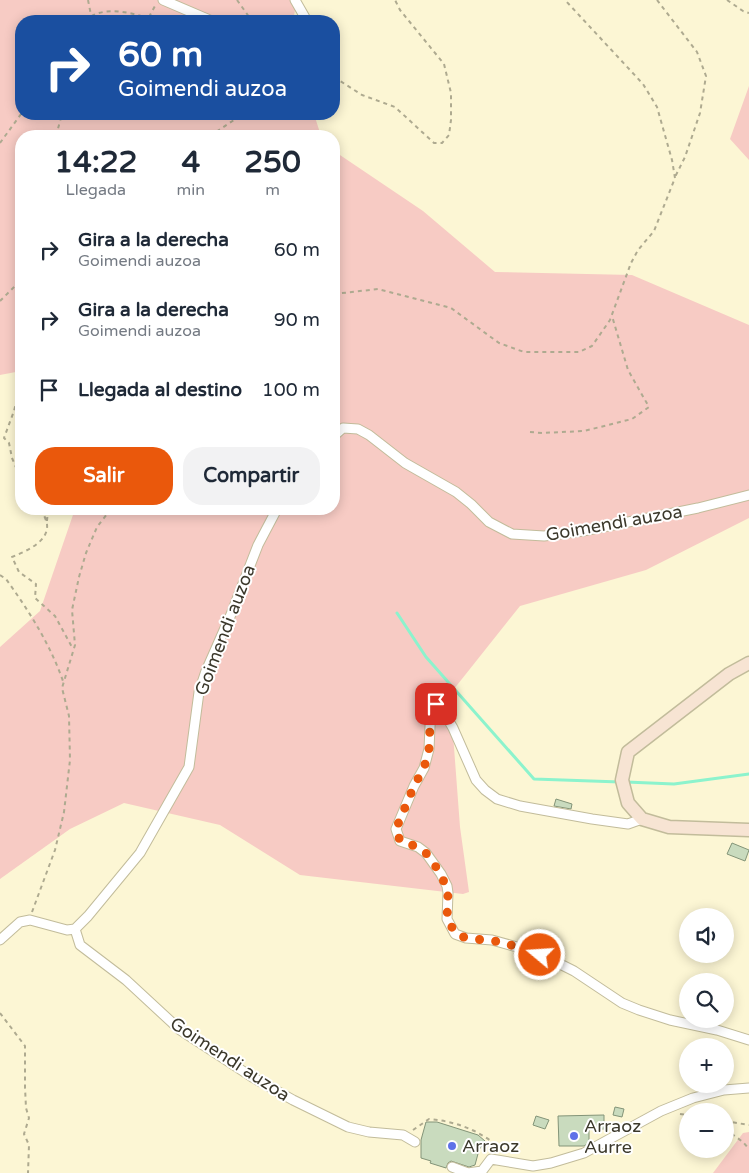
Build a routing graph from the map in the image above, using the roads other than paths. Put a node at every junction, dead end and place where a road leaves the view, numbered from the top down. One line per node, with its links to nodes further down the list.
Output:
1 (163, 0): 3 (street)
2 (295, 0): 4 (street)
3 (198, 15)
4 (304, 15)
5 (340, 431): 6 (street, Goimendi auzoa)
6 (749, 495)
7 (274, 515): 11 (street, Goimendi auzoa)
8 (749, 663): 9 (main road)
9 (642, 820): 10 (main road); 13 (street)
10 (749, 830)
11 (75, 928): 12 (street); 15 (street, Goimendi auzoa)
12 (0, 940)
13 (749, 1040)
14 (749, 1088): 16 (street)
15 (411, 1139)
16 (452, 1167)

